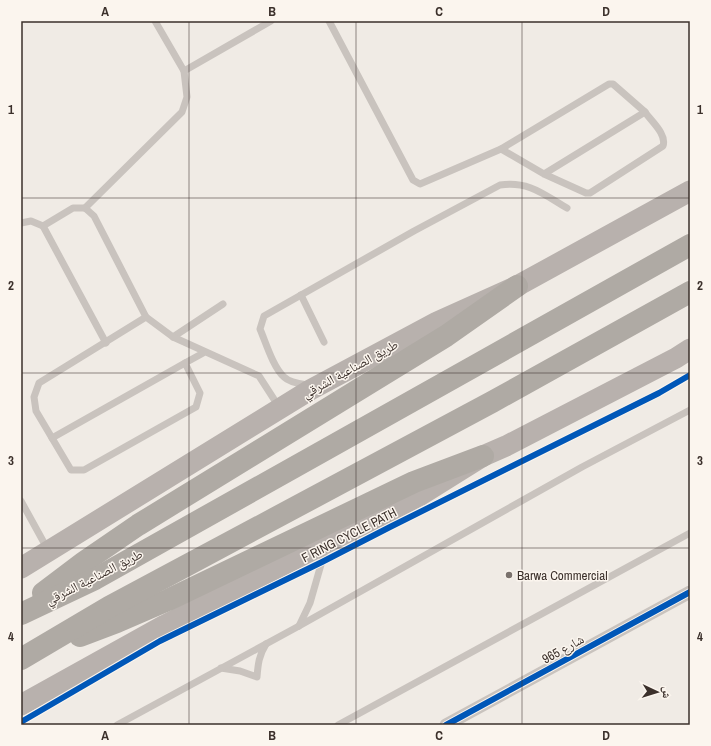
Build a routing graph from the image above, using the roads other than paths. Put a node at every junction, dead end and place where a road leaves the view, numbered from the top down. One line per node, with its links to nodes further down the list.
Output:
1 (155, 21): 6 (lane)
2 (254, 21): 5 (lane)
3 (271, 21): 5 (lane)
4 (329, 21): 8 (lane)
5 (258, 28): 6 (lane)
6 (184, 71): 11 (lane)
7 (644, 112): 8 (lane); 9 (lane); 9 (lane)
8 (501, 149): 9 (lane)
9 (544, 174)
10 (690, 191): 16 (main road, طريق الصناعية الشرقي)
11 (85, 208): 14 (lane); 20 (lane)
12 (567, 208): 18 (lane)
13 (21, 223): 14 (lane)
14 (43, 226): 23 (lane)
15 (690, 245): 39 (highway, طريق الصناعية الشرقي)
16 (517, 286): 27 (main road, طريق الصناعية الشرقي); 38 (highway)
17 (690, 292): 42 (highway)
18 (301, 295): 22 (lane); 27 (lane)
19 (222, 304): 21 (lane)
20 (146, 317): 21 (lane); 23 (lane)
21 (173, 337): 25 (lane)
22 (324, 342)
23 (106, 343): 30 (lane)
24 (690, 349): 31 (main road)
25 (205, 352): 26 (lane); 28 (lane)
26 (185, 363): 30 (lane); 30 (lane)
27 (319, 386): 28 (main road, طريق الصناعية الشرقي)
28 (280, 409): 35 (main road, طريق الصناعية الشرقي)
29 (690, 410): 40 (lane)
30 (52, 438)
31 (483, 456): 34 (main road); 42 (highway)
32 (21, 501): 35 (lane)
33 (690, 533): 46 (lane)
34 (328, 542): 40 (lane); 44 (main road)
35 (49, 552): 36 (main road, طريق الصناعية الشرقي)
36 (21, 568)
37 (690, 592): 48 (street, شارع 965)
38 (21, 609)
39 (21, 614)
40 (299, 626): 41 (lane)
41 (267, 642): 43 (lane); 43 (lane)
42 (23, 658)
43 (221, 668): 45 (lane)
44 (21, 705)
45 (117, 725)
46 (338, 725): 47 (lane)
47 (341, 725)
48 (446, 725)

